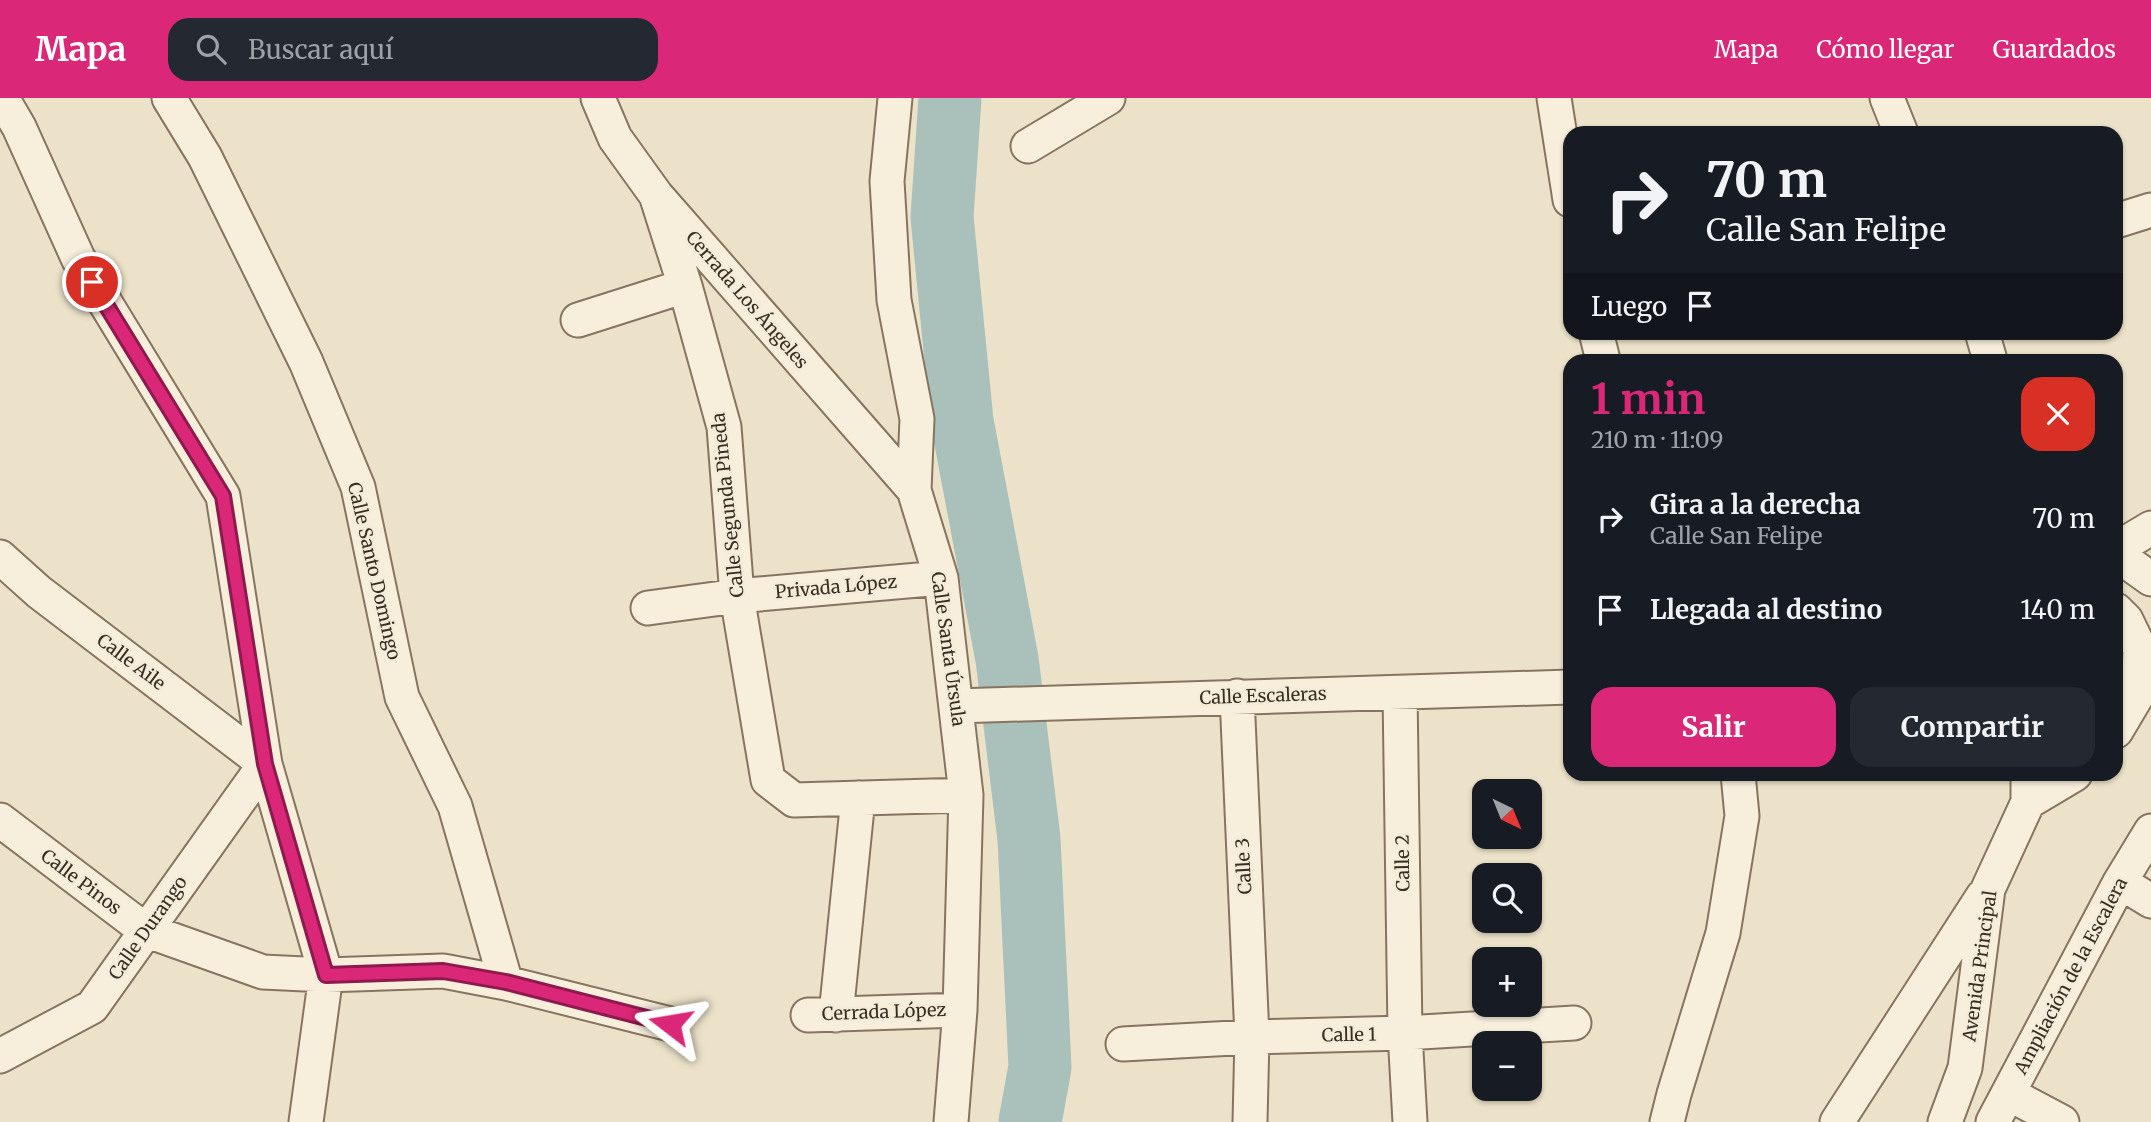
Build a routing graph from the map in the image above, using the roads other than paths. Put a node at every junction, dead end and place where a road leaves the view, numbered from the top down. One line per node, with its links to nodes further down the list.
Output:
1 (2, 98): 31 (street)
2 (169, 98): 44 (street, Calle Santo Domingo)
3 (598, 98): 11 (street, Cerrada Los Ángeles)
4 (895, 98): 16 (street, Calle Santa Úrsula)
5 (1108, 98): 9 (street)
6 (1554, 98): 10 (street)
7 (1887, 98): 8 (street)
8 (1898, 126)
9 (1028, 146)
10 (1563, 155)
11 (656, 195): 14 (street, Calle Segunda Pineda); 16 (street, Cerrada Los Ángeles)
12 (2151, 210): 13 (street)
13 (2123, 219)
14 (685, 286): 15 (street); 23 (street, Calle Segunda Pineda)
15 (578, 320)
16 (914, 490): 21 (street, Calle Santa Úrsula)
17 (2151, 528): 18 (street)
18 (2123, 546)
19 (0, 557): 31 (street, Calle Aile)
20 (2123, 557): 22 (street)
21 (941, 578): 23 (street, Privada López); 29 (street, Calle Santa Úrsula)
22 (2151, 579)
23 (737, 596): 24 (street, Privada López); 36 (street, Calle Segunda Pineda)
24 (648, 608)
25 (2123, 617): 30 (street)
26 (1563, 687): 27 (street, Calle Escaleras)
27 (1400, 693): 28 (street, Calle Escaleras); 48 (street, Calle 2)
28 (1237, 696): 29 (street, Calle Escaleras); 49 (street, Calle 3)
29 (956, 706): 35 (street, Calle Santa Úrsula)
30 (2123, 720)
31 (265, 764): 42 (street, Calle Durango); 43 (street)
32 (1739, 781): 57 (street)
33 (2052, 781): 34 (street)
34 (2028, 788): 40 (street, Avenida Principal)
35 (966, 795): 36 (street); 45 (street, Calle Santa Úrsula)
36 (872, 798): 45 (street, Cerrada López)
37 (0, 820): 42 (street, Calle Pinos)
38 (2151, 831): 39 (street, Ampliación de la Escalera)
39 (2120, 882): 41 (street); 52 (street, Ampliación de la Escalera)
40 (1988, 888): 58 (street); 59 (street, Avenida Principal)
41 (2151, 901)
42 (145, 930): 43 (street, Calle Pinos); 51 (street, Calle Durango)
43 (326, 975): 44 (street, Calle Pinos); 53 (street)
44 (506, 982): 47 (street, Calle Pinos)
45 (960, 1010): 54 (street, Calle Santa Úrsula)
46 (1574, 1023): 48 (street, Calle 1)
47 (670, 1024)
48 (1405, 1033): 49 (street, Calle 1); 56 (street, Calle 2)
49 (1252, 1037): 50 (street, Calle 1); 55 (street, Calle 3)
50 (1123, 1044)
51 (0, 1056)
52 (2001, 1108): 60 (street)
53 (306, 1122)
54 (951, 1122)
55 (1250, 1122)
56 (1410, 1122)
57 (1667, 1122)
58 (1837, 1122)
59 (1945, 1122)
60 (2062, 1122)

